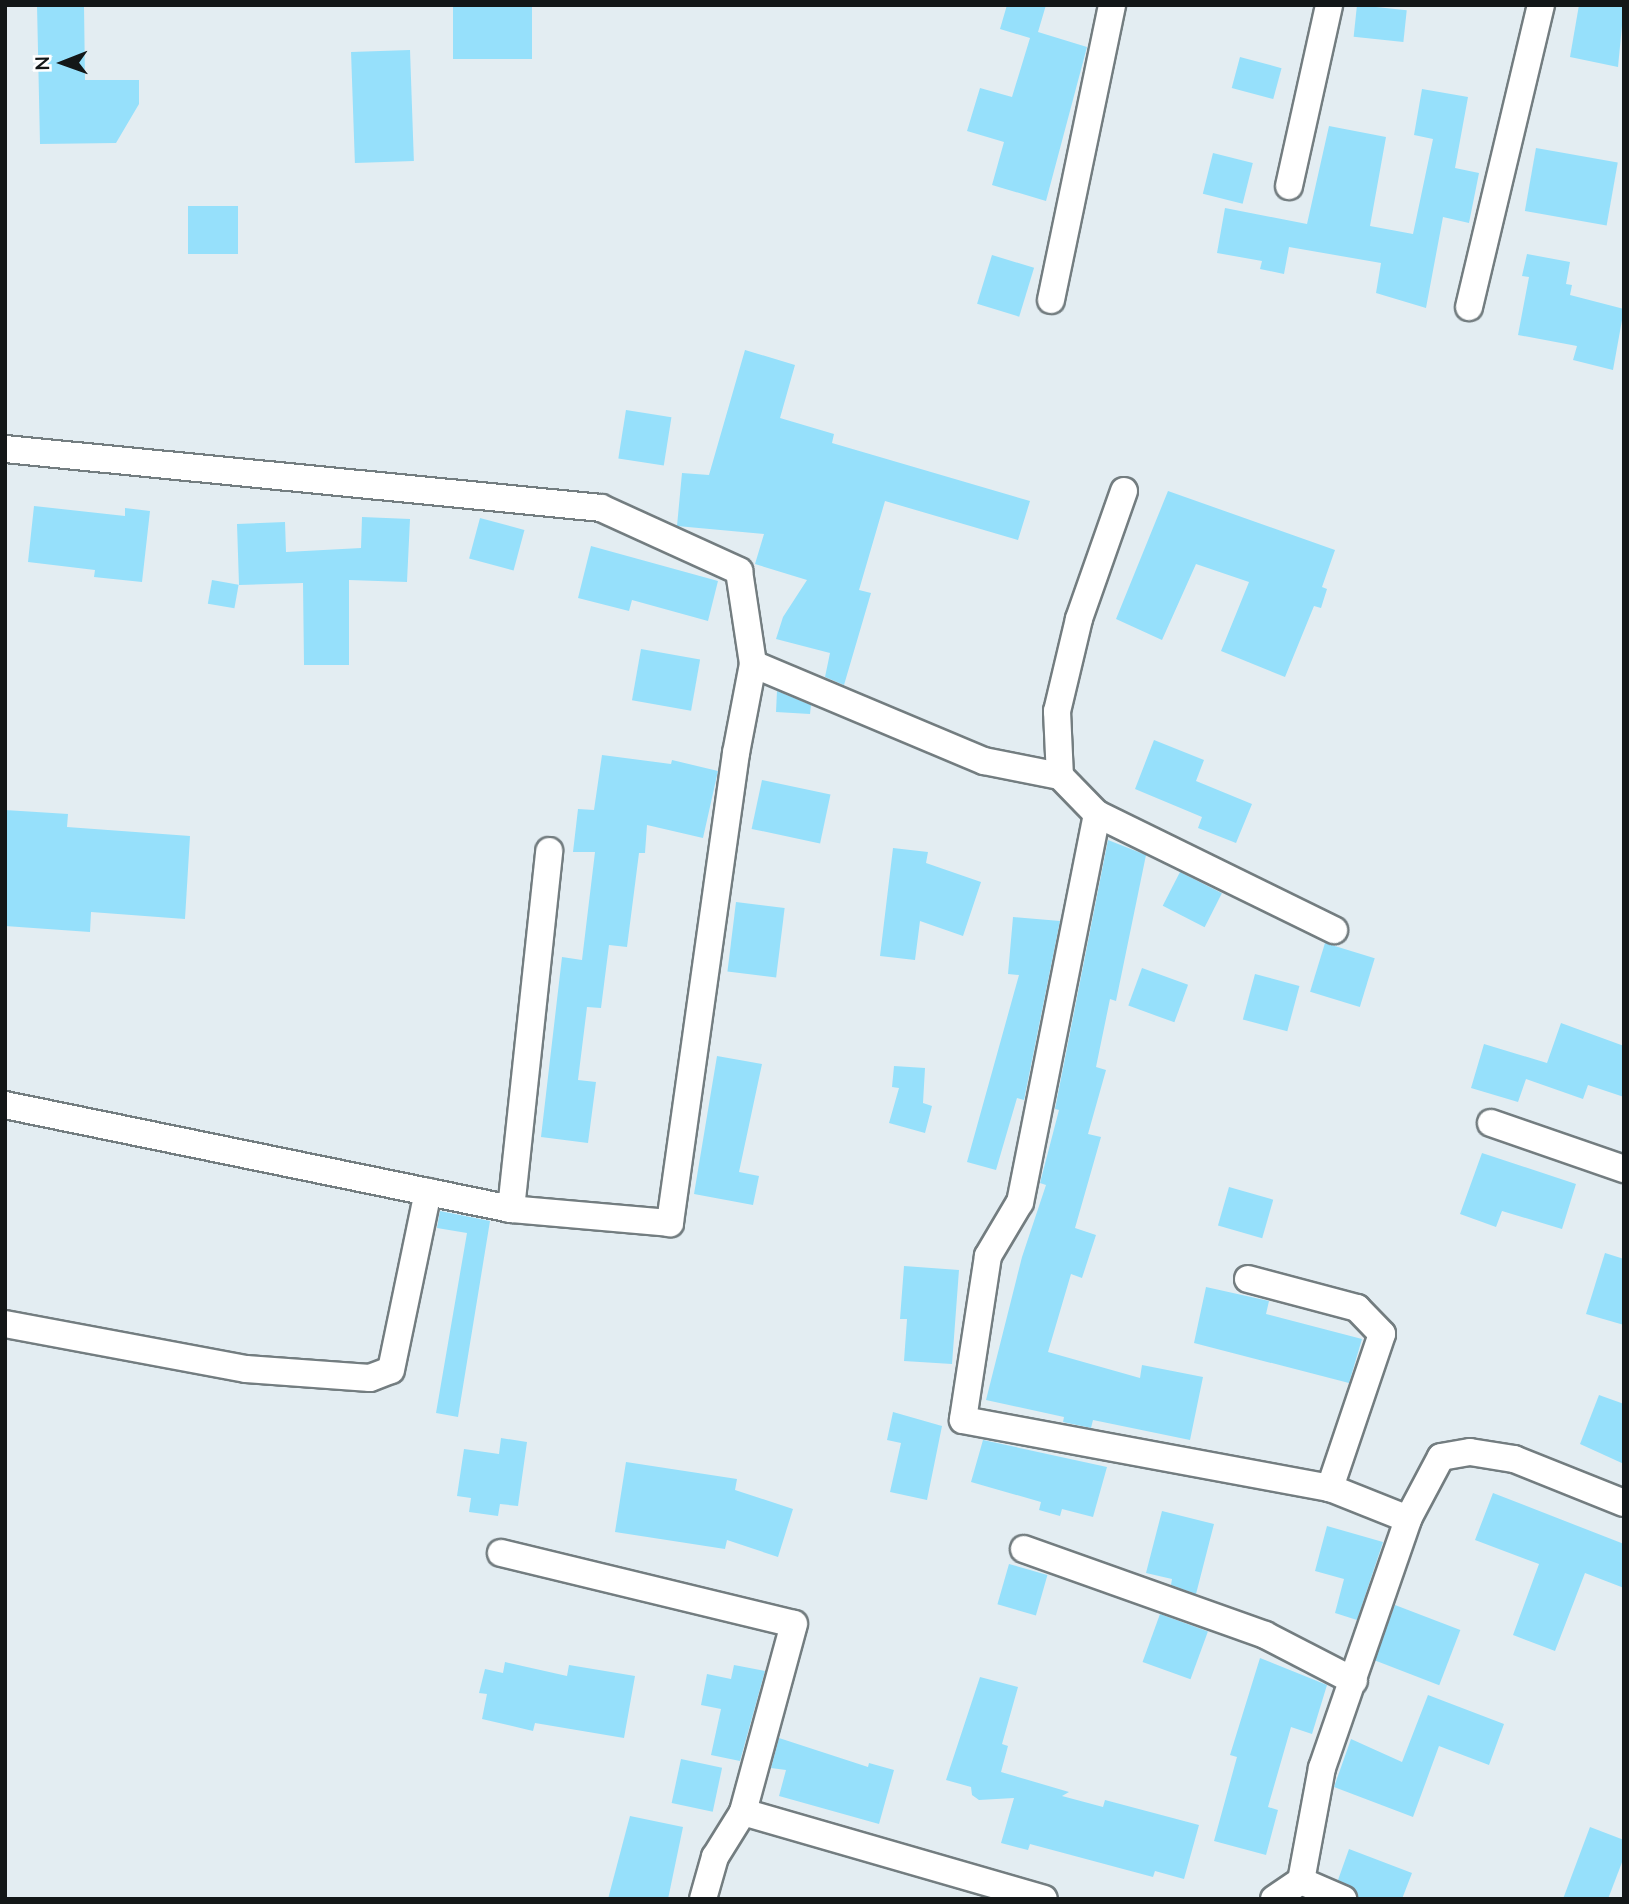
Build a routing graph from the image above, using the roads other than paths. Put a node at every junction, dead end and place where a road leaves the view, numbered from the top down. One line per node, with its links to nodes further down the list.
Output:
1 (1112, 5): 5 (street)
2 (1328, 5): 4 (street)
3 (1541, 5): 6 (street)
4 (1289, 186)
5 (1051, 300)
6 (1469, 307)
7 (5, 449): 9 (street)
8 (1124, 491): 10 (street)
9 (753, 664): 10 (street); 18 (street)
10 (1060, 776): 11 (street)
11 (1097, 814): 13 (street); 21 (street)
12 (550, 851): 18 (street)
13 (1334, 930)
14 (5, 1105): 17 (street)
15 (1492, 1123): 16 (street)
16 (1624, 1169)
17 (428, 1192): 18 (street); 20 (street)
18 (511, 1209)
19 (1248, 1279): 21 (street)
20 (5, 1324)
21 (1330, 1488): 23 (street)
22 (1624, 1503): 23 (street)
23 (1408, 1519): 26 (street)
24 (1024, 1549): 26 (street)
25 (501, 1553): 27 (street)
26 (1354, 1681): 28 (street)
27 (743, 1812): 29 (street); 30 (street)
28 (1301, 1881): 31 (street); 32 (street)
29 (703, 1899)
30 (1045, 1899)
31 (1274, 1899)
32 (1343, 1899)

